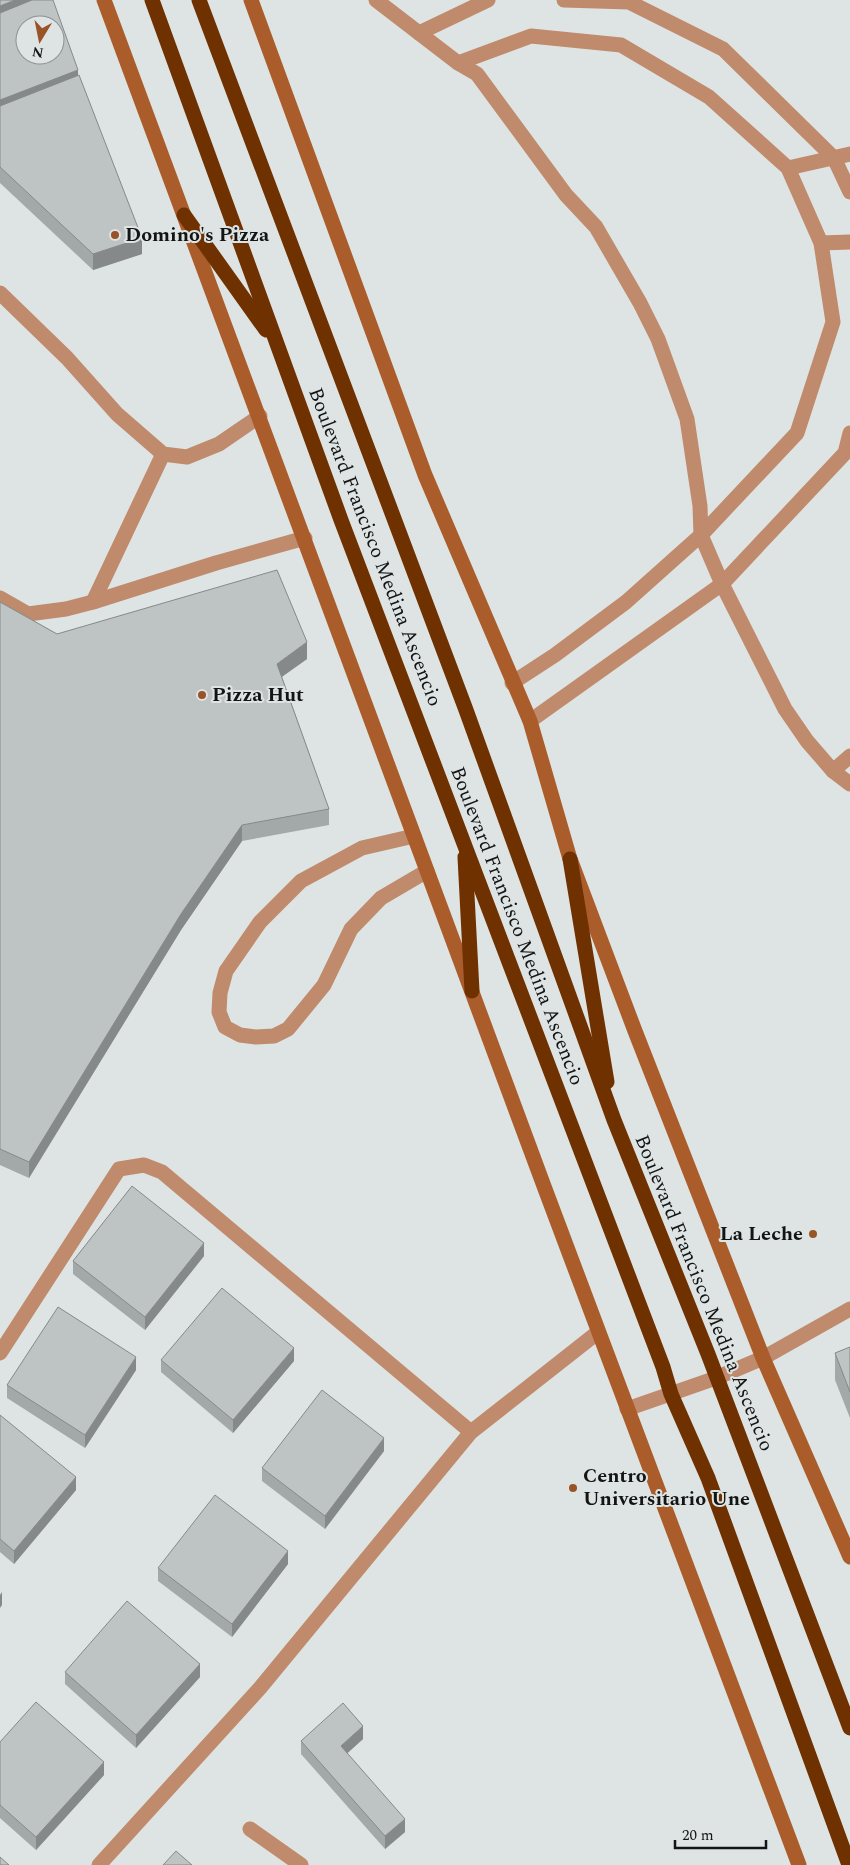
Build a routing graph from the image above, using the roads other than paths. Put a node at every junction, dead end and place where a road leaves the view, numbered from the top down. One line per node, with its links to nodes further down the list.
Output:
1 (104, 0): 14 (main road)
2 (152, 0): 18 (highway, Boulevard Francisco Medina Ascencio)
3 (199, 0): 37 (highway, Boulevard Francisco Medina Ascencio)
4 (251, 0): 27 (main road)
5 (376, 0): 8 (lane)
6 (488, 0): 8 (lane)
7 (564, 0): 11 (lane)
8 (419, 33): 9 (lane)
9 (458, 63): 12 (lane); 22 (lane)
10 (850, 154): 11 (lane)
11 (834, 158): 12 (lane); 13 (lane)
12 (788, 168): 16 (lane)
13 (850, 192)
14 (184, 215): 18 (highway); 19 (main road)
15 (850, 242): 16 (lane)
16 (821, 243): 22 (lane)
17 (0, 293): 21 (lane)
18 (278, 347): 33 (highway, Boulevard Francisco Medina Ascencio)
19 (260, 416): 21 (lane); 23 (main road)
20 (850, 433): 24 (lane)
21 (163, 454): 26 (lane)
22 (701, 535): 24 (lane); 27 (lane)
23 (305, 538): 26 (lane); 32 (main road)
24 (722, 584): 28 (lane); 30 (lane)
25 (0, 598): 26 (lane)
26 (93, 602)
27 (512, 683): 28 (main road)
28 (530, 721): 34 (main road)
29 (850, 756): 30 (lane)
30 (833, 771): 31 (lane)
31 (850, 784)
32 (414, 836): 35 (main road); 35 (lane)
33 (464, 840): 36 (highway); 43 (highway, Boulevard Francisco Medina Ascencio)
34 (570, 860): 37 (highway); 41 (main road)
35 (427, 871): 36 (main road)
36 (472, 990): 39 (main road)
37 (614, 1120): 42 (highway, Boulevard Francisco Medina Ascencio)
38 (850, 1310): 41 (lane)
39 (597, 1333): 44 (main road); 45 (lane)
40 (0, 1353): 45 (lane)
41 (763, 1358): 42 (lane); 46 (main road)
42 (716, 1378): 43 (lane); 47 (highway, Boulevard Francisco Medina Ascencio)
43 (671, 1394): 44 (lane); 52 (highway, Boulevard Francisco Medina Ascencio)
44 (627, 1409): 51 (main road)
45 (471, 1432): 49 (lane)
46 (850, 1557)
47 (850, 1728)
48 (250, 1829): 50 (lane)
49 (99, 1865)
50 (301, 1865)
51 (799, 1865)
52 (849, 1865)

